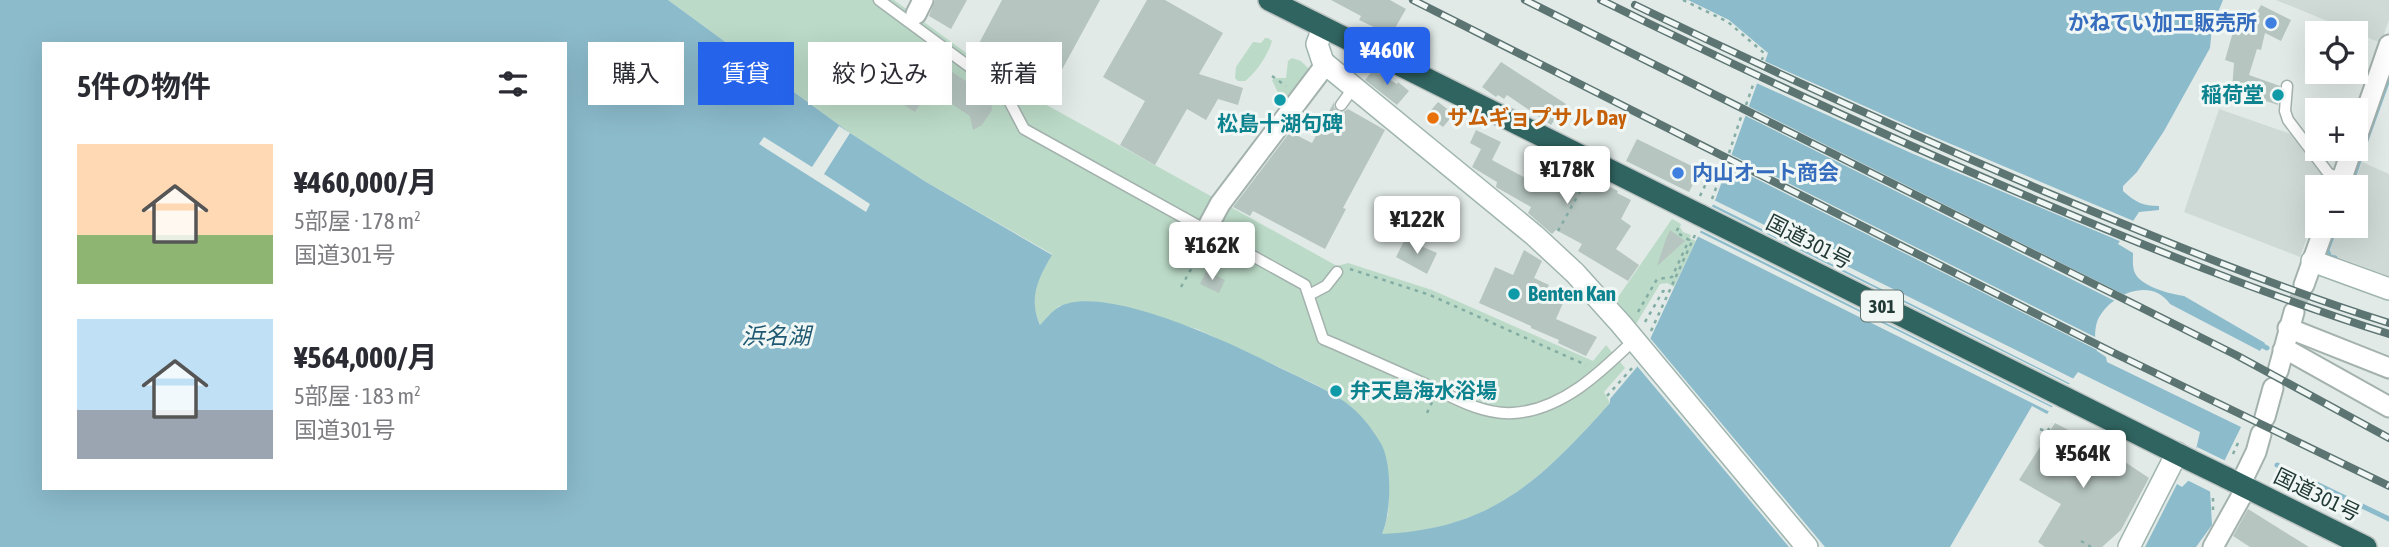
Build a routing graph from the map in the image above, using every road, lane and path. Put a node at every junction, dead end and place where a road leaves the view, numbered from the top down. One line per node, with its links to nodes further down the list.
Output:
1 (878, 0): 24 (lane)
2 (1269, 0): 4 (highway, 国道301号 / 301)
3 (1683, 0): 6 (path)
4 (1323, 28): 7 (street); 22 (highway, 国道301号 / 301)
5 (2389, 46): 15 (street)
6 (1762, 60)
7 (1326, 64): 12 (street); 24 (street)
8 (1272, 76): 9 (path)
9 (1293, 77)
10 (1754, 82): 14 (path)
11 (2287, 86): 21 (lane)
12 (1354, 87): 13 (lane); 35 (street)
13 (1342, 105)
14 (1746, 105)
15 (2368, 105)
16 (1742, 114): 17 (path)
17 (1728, 153)
18 (1725, 163): 20 (path)
19 (1589, 174): 26 (path)
20 (1721, 174): 22 (path); 22 (path)
21 (2330, 175)
22 (1702, 211): 32 (path); 43 (highway, 国道301号 / 301, bridge)
23 (1680, 225): 34 (path)
24 (1209, 231): 30 (path); 33 (lane)
25 (2321, 238): 27 (street)
26 (1552, 240)
27 (2312, 261): 29 (street); 31 (street)
28 (1337, 272): 33 (lane); 38 (path)
29 (2304, 285)
30 (1181, 287)
31 (2389, 289)
32 (1668, 293): 35 (path); 35 (path)
33 (1309, 295): 38 (lane)
34 (1637, 312)
35 (1641, 343): 38 (lane); 39 (path); 46 (street)
36 (2283, 350): 37 (street); 40 (street); 44 (street)
37 (2389, 368)
38 (1595, 377)
39 (1607, 396)
40 (2389, 407)
41 (2052, 424): 42 (path)
42 (2040, 429)
43 (2184, 457): 44 (highway, 国道301号 / 301, bridge); 48 (street)
44 (2237, 484): 49 (street); 50 (highway, 国道301号 / 301)
45 (2081, 541): 47 (path)
46 (1807, 547)
47 (2091, 547)
48 (2129, 547)
49 (2213, 547)
50 (2366, 547)

